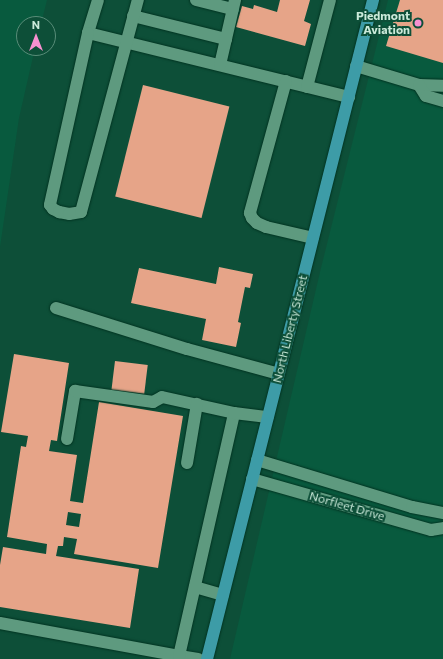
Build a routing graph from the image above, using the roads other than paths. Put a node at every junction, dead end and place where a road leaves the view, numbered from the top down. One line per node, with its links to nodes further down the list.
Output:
1 (98, 0): 8 (street)
2 (138, 0): 7 (street)
3 (196, 0): 6 (street)
4 (330, 0): 16 (street)
5 (373, 0): 12 (main road, North Liberty Street)
6 (234, 5): 9 (street)
7 (134, 16): 9 (street); 10 (street)
8 (88, 33): 10 (street); 10 (street)
9 (226, 40): 11 (street)
10 (126, 42): 11 (street)
11 (220, 65): 13 (street)
12 (356, 66): 14 (street); 17 (main road, North Liberty Street)
13 (286, 81): 16 (street); 19 (street)
14 (419, 85): 15 (street); 18 (street)
15 (443, 86)
16 (307, 87): 17 (street)
17 (349, 97): 19 (main road, North Liberty Street)
18 (443, 101)
19 (313, 238): 21 (main road, North Liberty Street)
20 (56, 308): 21 (street)
21 (279, 374): 24 (main road, North Liberty Street)
22 (197, 404): 23 (street); 25 (street); 27 (street)
23 (234, 413): 24 (street); 35 (street)
24 (268, 417): 26 (main road, North Liberty Street)
25 (67, 439)
26 (257, 460): 28 (main road, North Liberty Street); 29 (street, Norfleet Drive)
27 (187, 463)
28 (252, 479): 30 (street, Norfleet Drive); 36 (main road, North Liberty Street)
29 (328, 482): 30 (street); 31 (street, Norfleet Drive)
30 (323, 499): 33 (street, Norfleet Drive)
31 (428, 511): 32 (street, Norfleet Drive); 33 (street)
32 (443, 513)
33 (424, 528): 34 (street, Norfleet Drive)
34 (443, 528)
35 (195, 588): 36 (street); 38 (street)
36 (223, 595): 40 (main road, North Liberty Street)
37 (0, 623): 38 (street)
38 (179, 656): 39 (street)
39 (198, 659)
40 (206, 659)

